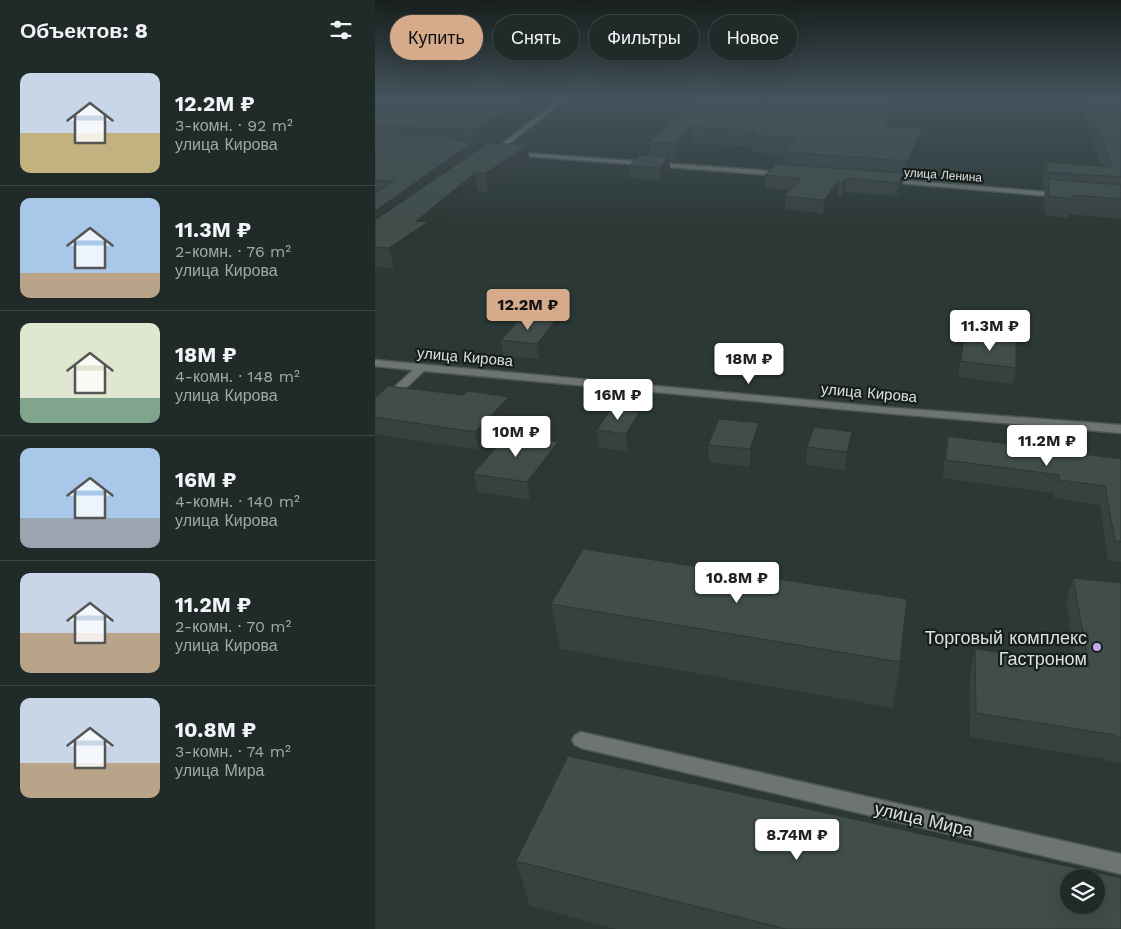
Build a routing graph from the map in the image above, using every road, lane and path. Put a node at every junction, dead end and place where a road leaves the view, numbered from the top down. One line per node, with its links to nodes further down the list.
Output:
1 (510, 141): 2 (street)
2 (496, 152): 3 (street); 4 (street)
3 (487, 154)
4 (793, 174)
5 (883, 181): 6 (street, улица Ленина)
6 (1071, 196)
7 (375, 363): 8 (street, улица Кирова)
8 (421, 368): 9 (street); 10 (street, улица Кирова)
9 (375, 411)
10 (1121, 429)
11 (581, 740): 12 (street, улица Мира)
12 (1121, 864)

